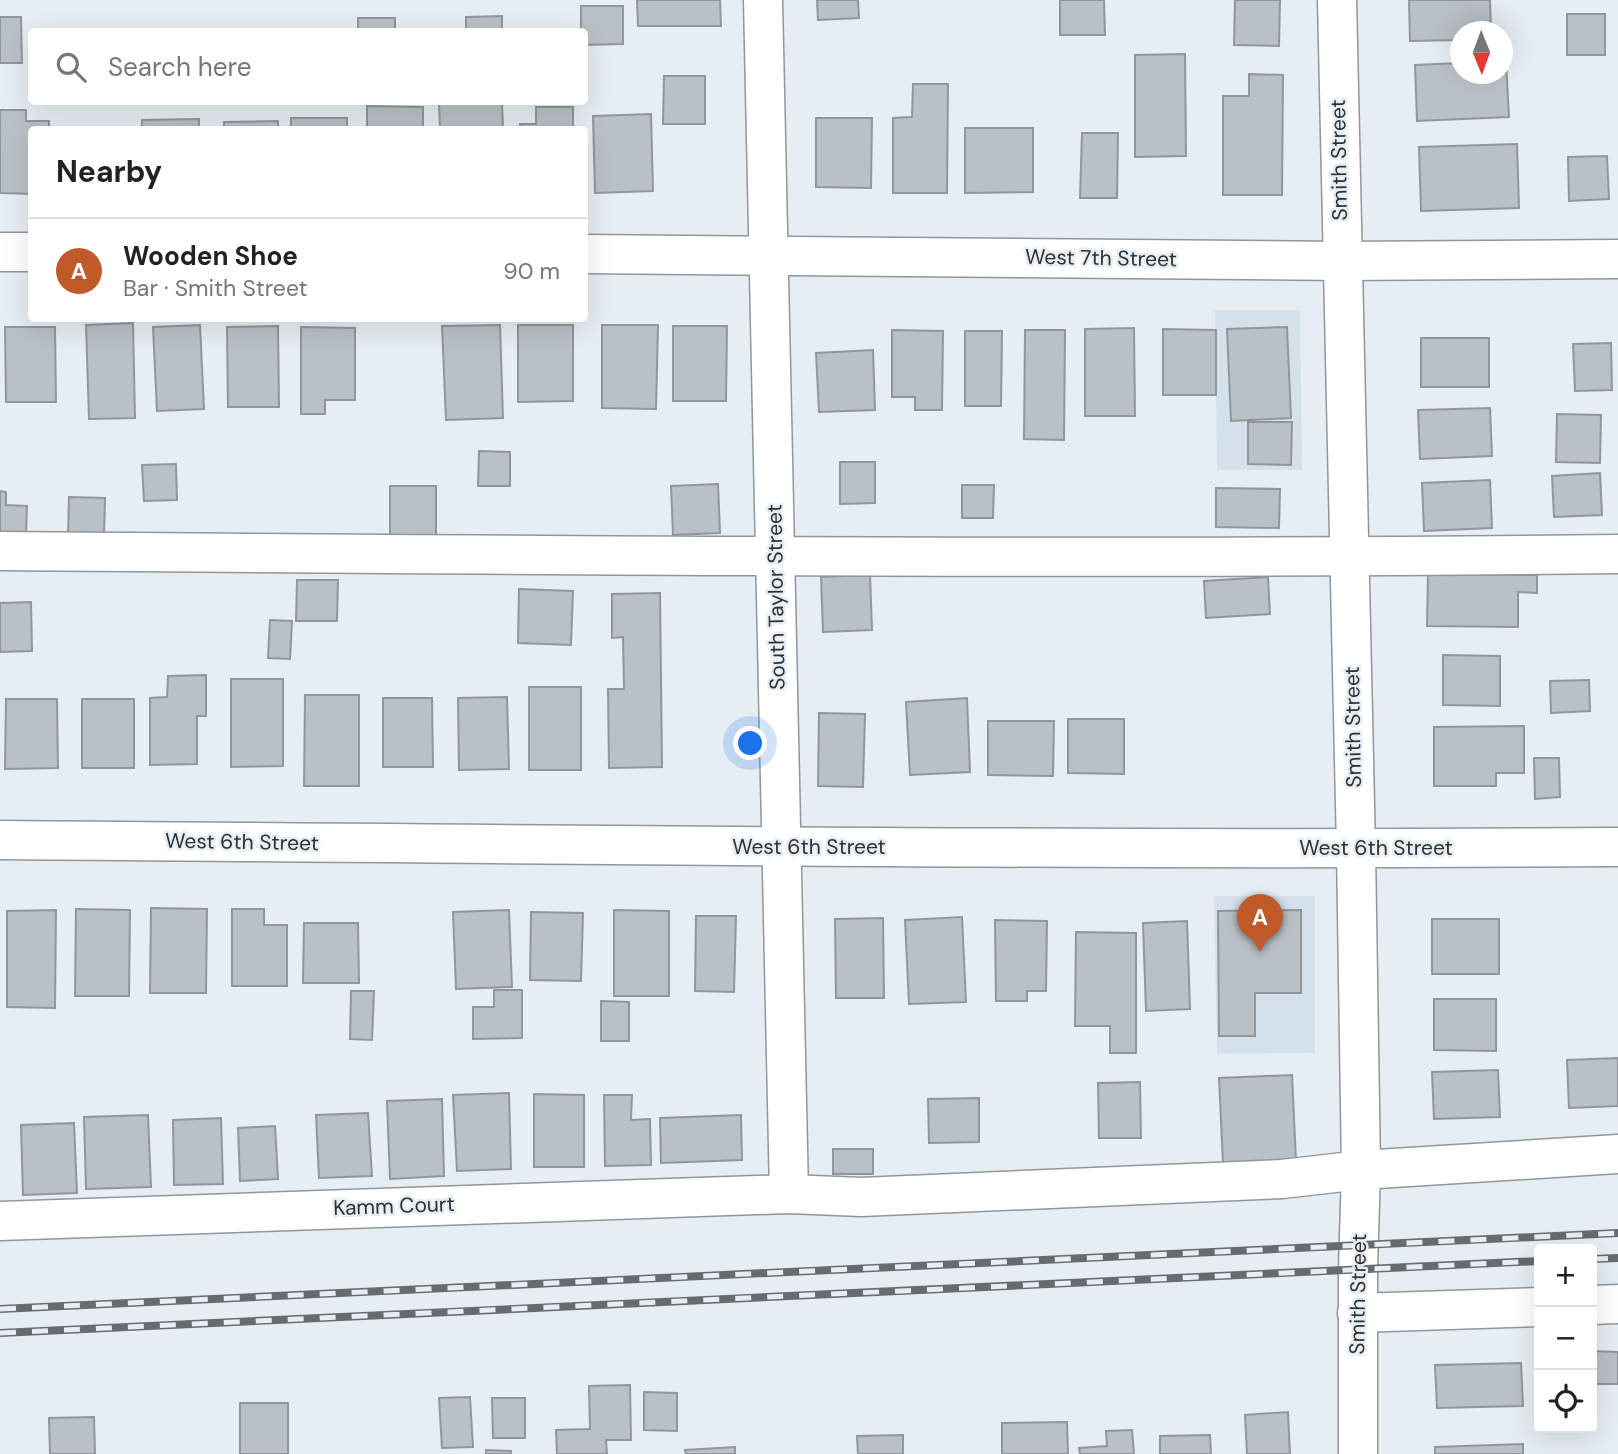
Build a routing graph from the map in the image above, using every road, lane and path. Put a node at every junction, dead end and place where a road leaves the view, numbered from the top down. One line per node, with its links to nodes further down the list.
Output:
1 (763, 0): 6 (street, South Taylor Street)
2 (1337, 0): 8 (street, Smith Street)
3 (0, 252): 4 (street)
4 (28, 253)
5 (588, 254): 6 (street, West 7th Street)
6 (768, 255): 8 (street, West 7th Street); 11 (street, South Taylor Street)
7 (1618, 258): 8 (street, West 7th Street)
8 (1341, 261): 12 (street, Smith Street)
9 (0, 551): 11 (street)
10 (1618, 554): 12 (street)
11 (775, 556): 12 (street); 14 (street, South Taylor Street)
12 (1349, 557): 16 (street, Smith Street)
13 (0, 839): 14 (street, West 6th Street)
14 (782, 846): 16 (street, West 6th Street); 19 (street, South Taylor Street)
15 (1618, 847): 16 (street, West 6th Street)
16 (1356, 849): 18 (street, Smith Street)
17 (1618, 1154): 18 (street, Kamm Court)
18 (1361, 1170): 19 (street, Kamm Court); 24 (street, Smith Street)
19 (789, 1194): 20 (street, Kamm Court)
20 (0, 1221)
21 (1618, 1304): 22 (street)
22 (1597, 1305)
23 (1534, 1307): 24 (street)
24 (1357, 1314): 25 (street, Smith Street)
25 (1358, 1454)

